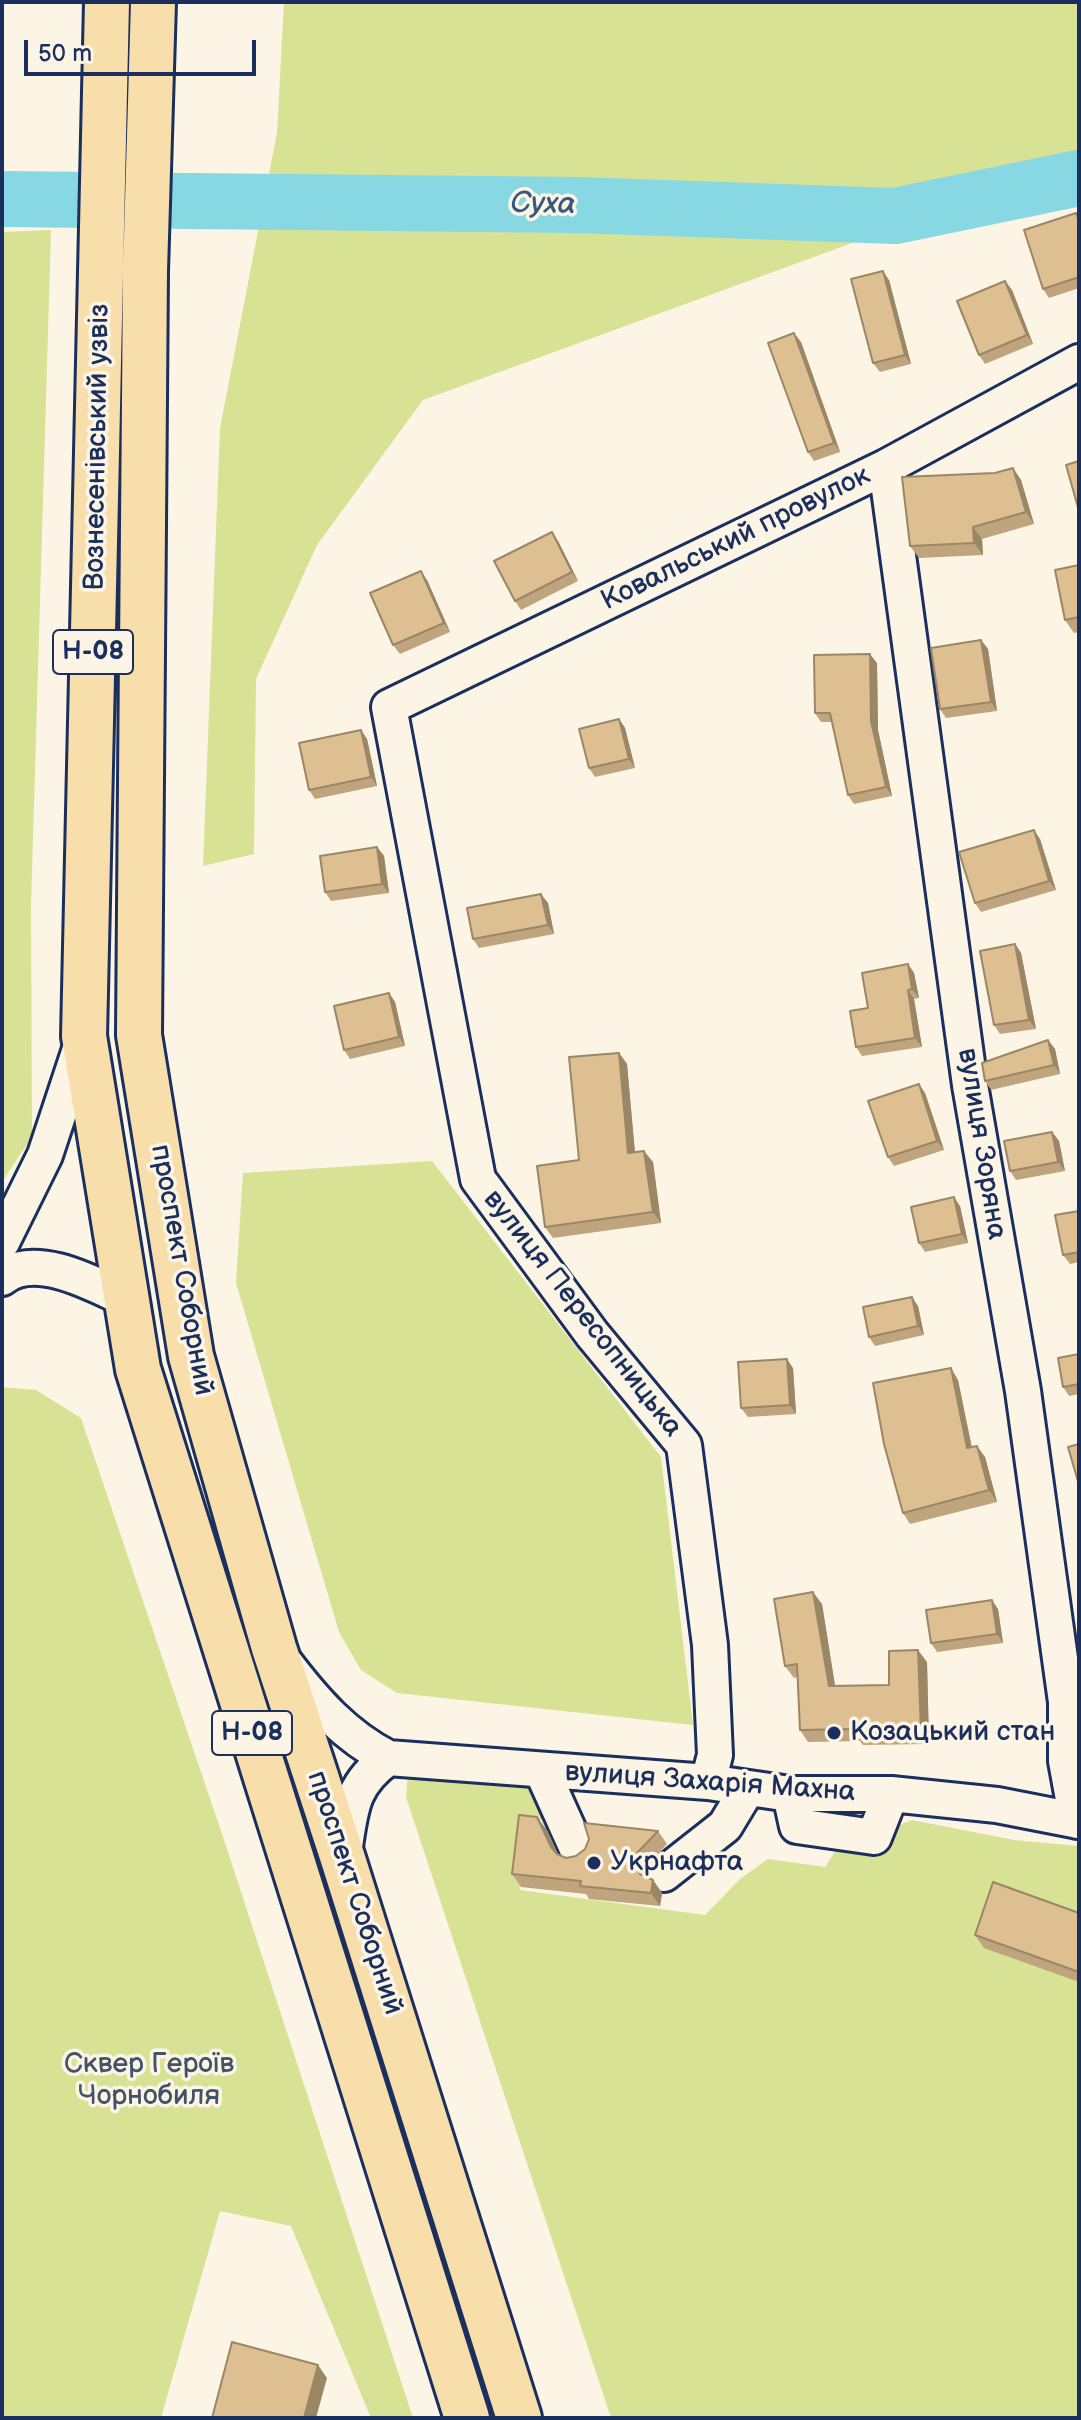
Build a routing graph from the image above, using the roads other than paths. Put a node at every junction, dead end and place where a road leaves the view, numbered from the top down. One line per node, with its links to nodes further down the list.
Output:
1 (107, 2): 7 (main road, Вознесенівський узвіз / Н-08)
2 (153, 2): 6 (main road, Вознесенівський узвіз / Н-08)
3 (1079, 362): 4 (street, Ковальський провулок)
4 (886, 467): 5 (street, Ковальський провулок); 16 (street, вулиця Зоряна)
5 (389, 707): 14 (street, вулиця Пересопницька)
6 (139, 1035): 11 (main road, проспект Соборний / Н-08)
7 (84, 1036): 8 (street); 10 (main road, проспект Соборний / Н-08)
8 (2, 1242)
9 (2, 1278): 10 (street)
10 (126, 1299): 20 (main road, проспект Соборний / Н-08)
11 (274, 1648): 12 (street); 18 (main road, проспект Соборний / Н-08)
12 (388, 1758): 13 (street, вулиця Захарія Махна); 18 (street)
13 (542, 1771): 14 (street, вулиця Захарія Махна); 17 (street)
14 (708, 1782): 15 (street, вулиця Захарія Махна)
15 (748, 1788): 16 (street, вулиця Захарія Махна); 19 (street)
16 (1078, 1821)
17 (578, 1851)
18 (343, 1859): 21 (main road, проспект Соборний / Н-08)
19 (664, 1874)
20 (467, 2418)
21 (519, 2418)

